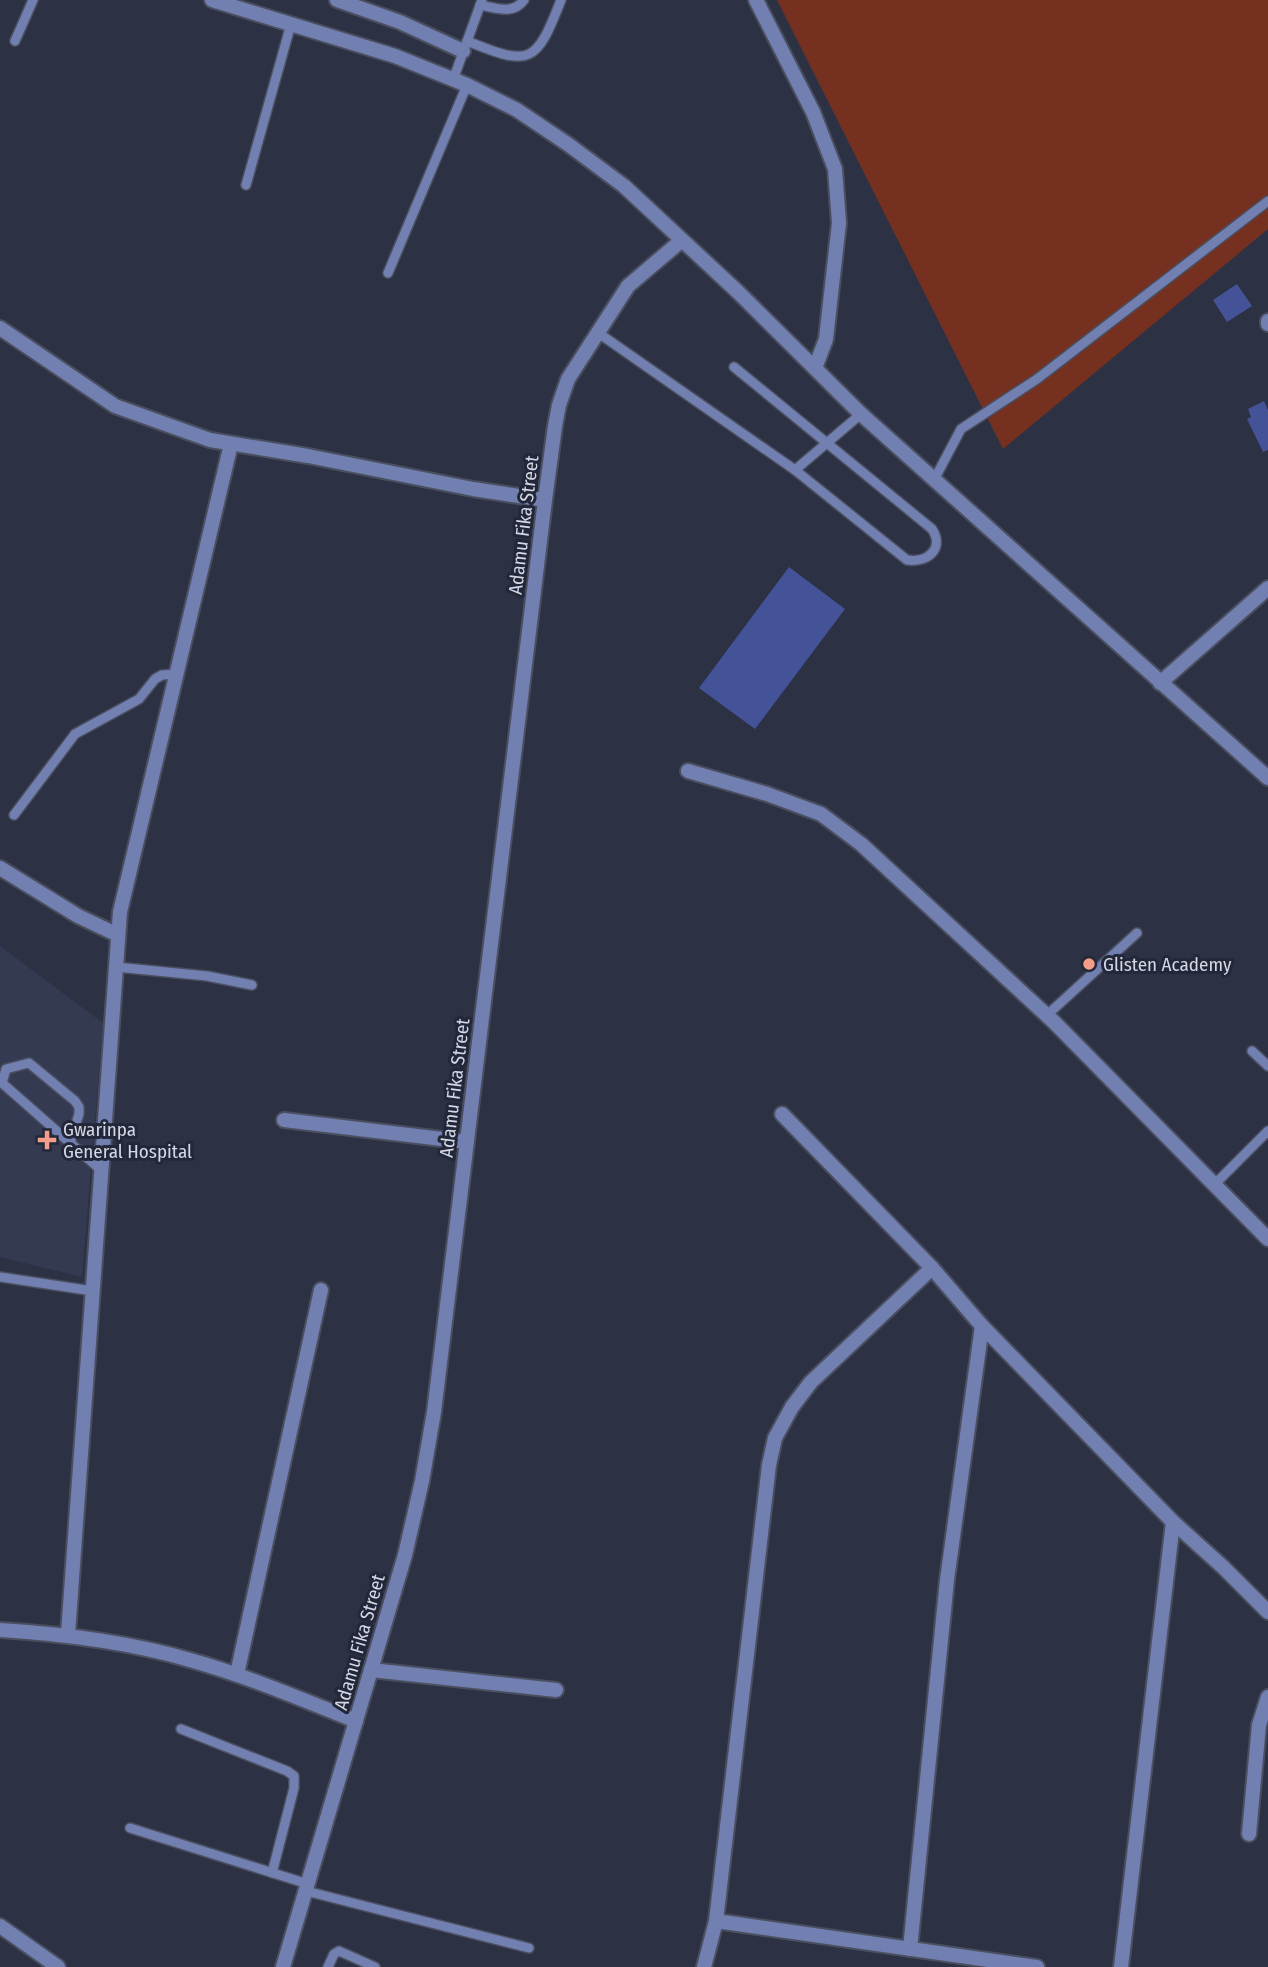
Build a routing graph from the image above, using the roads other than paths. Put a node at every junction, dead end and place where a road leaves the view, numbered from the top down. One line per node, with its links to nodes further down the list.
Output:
1 (33, 0): 9 (lane)
2 (337, 0): 10 (street)
3 (524, 0): 7 (lane)
4 (561, 0): 10 (lane)
5 (756, 0): 19 (street)
6 (219, 1): 8 (street)
7 (481, 3): 10 (lane)
8 (291, 24): 11 (street); 12 (lane)
9 (15, 40)
10 (465, 46): 11 (lane)
11 (460, 82): 14 (street); 15 (lane)
12 (246, 185)
13 (1268, 201): 24 (lane)
14 (682, 240): 17 (street, Adamu Fika Street); 19 (street)
15 (388, 273)
16 (0, 328): 21 (street)
17 (597, 332): 23 (lane); 25 (street, Adamu Fika Street)
18 (734, 367): 22 (lane)
19 (815, 369): 20 (street)
20 (861, 414): 22 (lane); 24 (street)
21 (231, 444): 25 (street); 27 (street)
22 (826, 444): 23 (lane); 23 (lane)
23 (795, 470)
24 (934, 481): 28 (street)
25 (545, 499): 43 (street, Adamu Fika Street)
26 (1268, 588): 28 (street)
27 (177, 674): 31 (lane); 34 (street)
28 (1160, 683): 30 (street)
29 (688, 771): 37 (street)
30 (1268, 778)
31 (14, 815)
32 (0, 868): 34 (street)
33 (1137, 933): 37 (lane)
34 (118, 935): 35 (street)
35 (116, 967): 36 (lane); 45 (street)
36 (251, 985)
37 (1047, 1015): 46 (street)
38 (1252, 1051): 39 (lane)
39 (1268, 1066)
40 (782, 1114): 48 (street)
41 (284, 1120): 43 (street)
42 (1268, 1131): 46 (lane)
43 (467, 1142): 57 (street, Adamu Fika Street)
44 (70, 1143): 44 (lane); 45 (lane)
45 (101, 1170): 51 (street)
46 (1215, 1184): 47 (street)
47 (1268, 1238)
48 (932, 1268): 52 (street); 67 (street)
49 (0, 1277): 51 (lane)
50 (321, 1290): 58 (street)
51 (93, 1291): 56 (street)
52 (982, 1326): 53 (street); 70 (street)
53 (1173, 1522): 54 (street); 77 (street)
54 (1268, 1612)
55 (0, 1630): 56 (street)
56 (68, 1634): 58 (street)
57 (371, 1670): 59 (street); 61 (street, Adamu Fika Street)
58 (237, 1674): 61 (street)
59 (556, 1690)
60 (1268, 1697): 64 (street)
61 (356, 1721): 66 (street, Adamu Fika Street)
62 (181, 1729): 65 (lane)
63 (130, 1828): 65 (lane)
64 (1249, 1834)
65 (272, 1872): 66 (lane)
66 (307, 1888): 69 (lane); 72 (street, Adamu Fika Street)
67 (716, 1921): 70 (street); 75 (street)
68 (0, 1926): 71 (street)
69 (529, 1948)
70 (910, 1950): 76 (street)
71 (58, 1967)
72 (283, 1967)
73 (328, 1967): 74 (lane)
74 (375, 1967)
75 (704, 1967)
76 (1037, 1967)
77 (1121, 1967)

